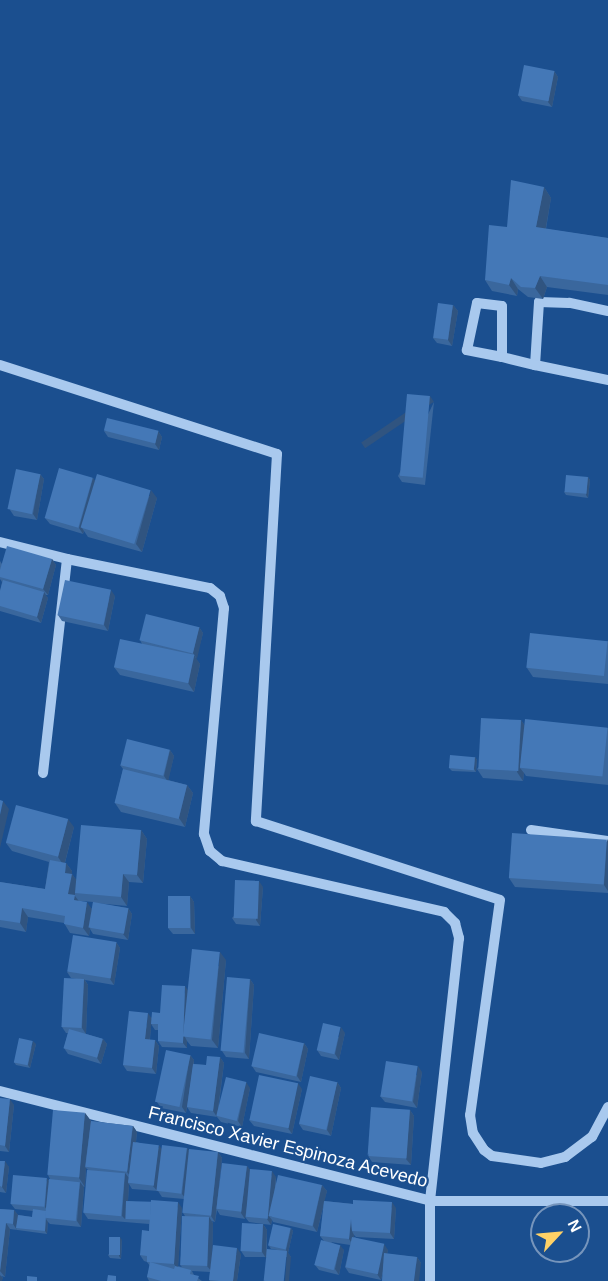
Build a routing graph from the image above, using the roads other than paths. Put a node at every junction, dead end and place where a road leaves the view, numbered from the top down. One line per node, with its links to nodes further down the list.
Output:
1 (608, 311): 4 (street)
2 (502, 357): 2 (street); 4 (street)
3 (0, 365): 12 (street)
4 (535, 365): 5 (street)
5 (608, 380)
6 (0, 542): 7 (street)
7 (67, 559): 8 (street); 13 (street)
8 (43, 772)
9 (531, 830): 10 (street)
10 (608, 841)
11 (0, 1091): 13 (street, Francisco Xavier Espinoza Acevedo)
12 (608, 1107)
13 (430, 1201): 14 (street, Francisco Xavier Espinoza Acevedo); 15 (street)
14 (608, 1201)
15 (430, 1281)

